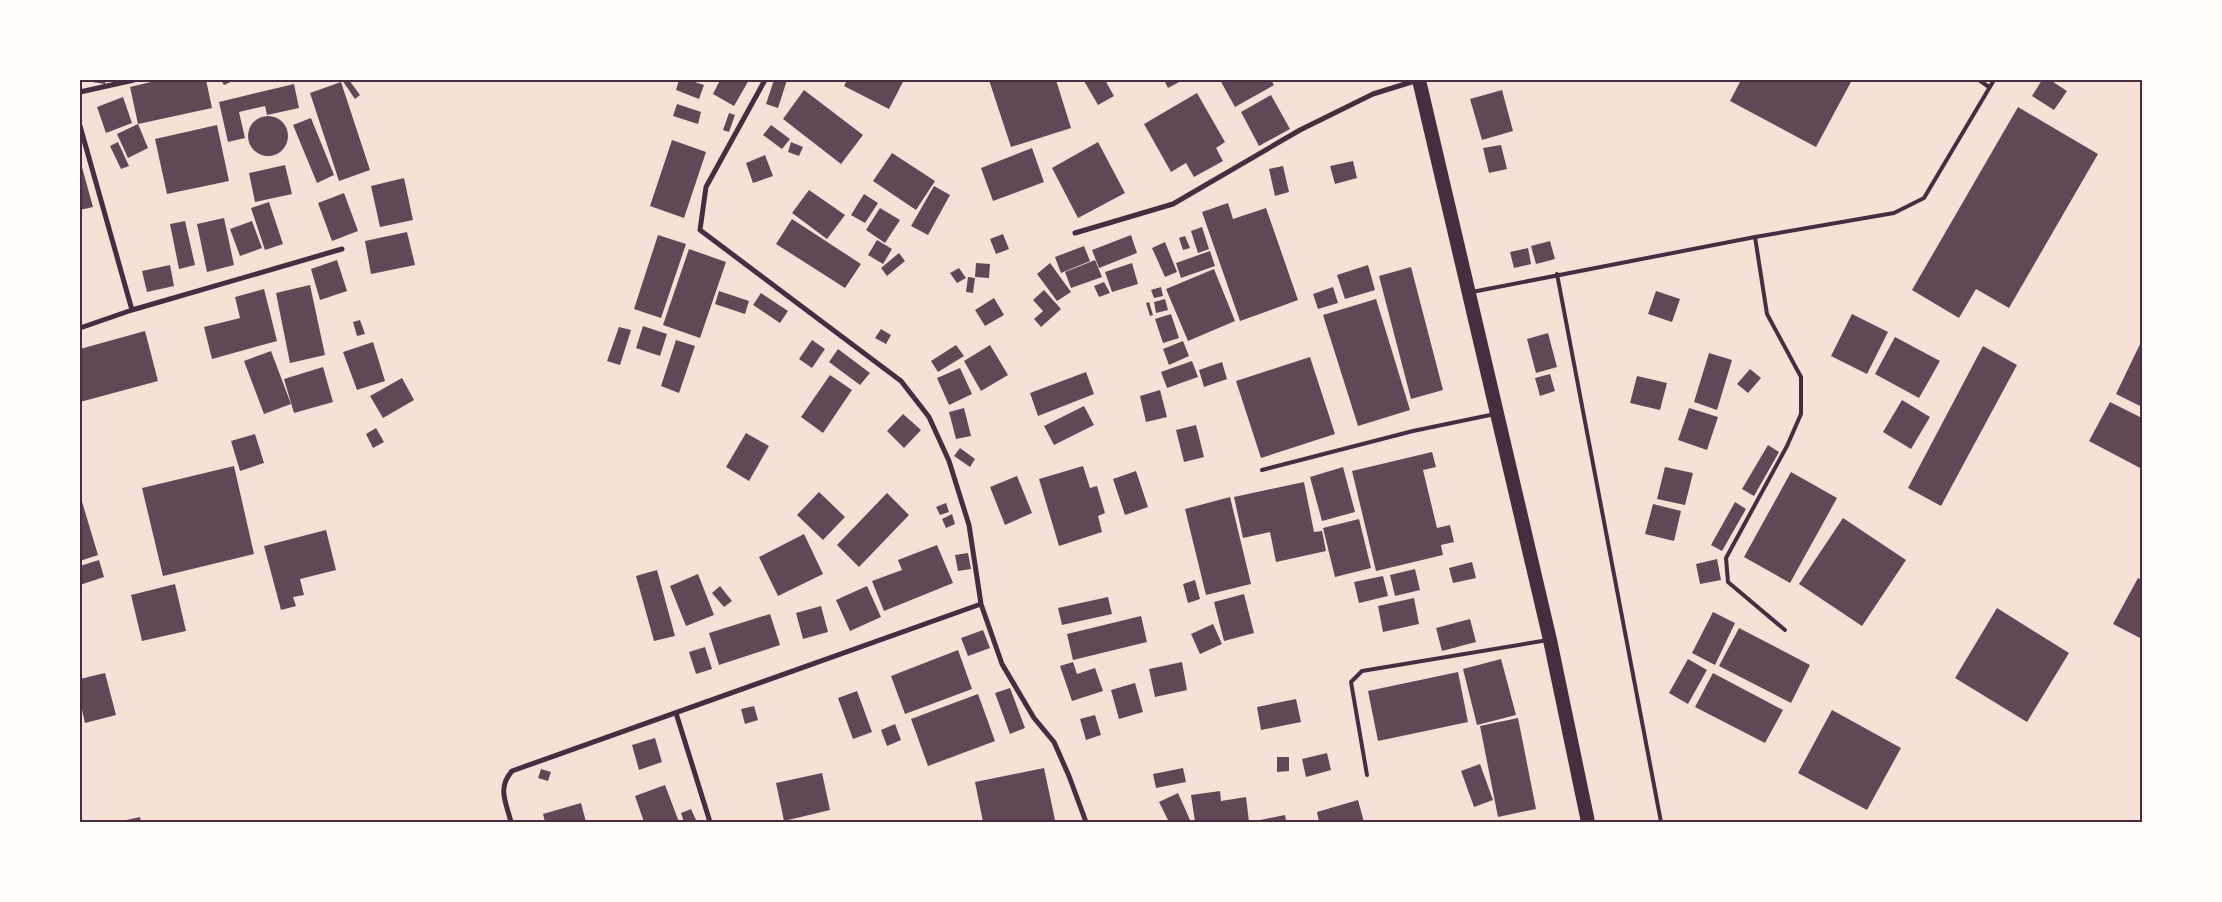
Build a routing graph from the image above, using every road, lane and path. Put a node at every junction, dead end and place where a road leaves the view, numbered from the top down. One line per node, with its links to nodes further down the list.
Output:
1 (134, 80): 7 (street)
2 (765, 80): 18 (street)
3 (1418, 80): 9 (street); 13 (highway)
4 (1979, 80): 6 (lane)
5 (1994, 80): 6 (lane)
6 (1990, 87): 10 (lane)
7 (80, 92)
8 (80, 126): 14 (street)
9 (1075, 233)
10 (1755, 236): 12 (lane); 19 (lane)
11 (342, 249): 14 (street)
12 (1557, 274): 13 (lane); 27 (lane)
13 (1468, 293): 16 (highway)
14 (132, 310): 15 (street)
15 (80, 328)
16 (1497, 414): 17 (lane); 20 (highway)
17 (1262, 470)
18 (981, 604): 21 (street); 25 (street)
19 (1785, 630)
20 (1550, 640): 22 (lane); 26 (highway)
21 (676, 713): 23 (street); 24 (street)
22 (1367, 775)
23 (511, 822)
24 (710, 822)
25 (1086, 822)
26 (1588, 822)
27 (1661, 822)

